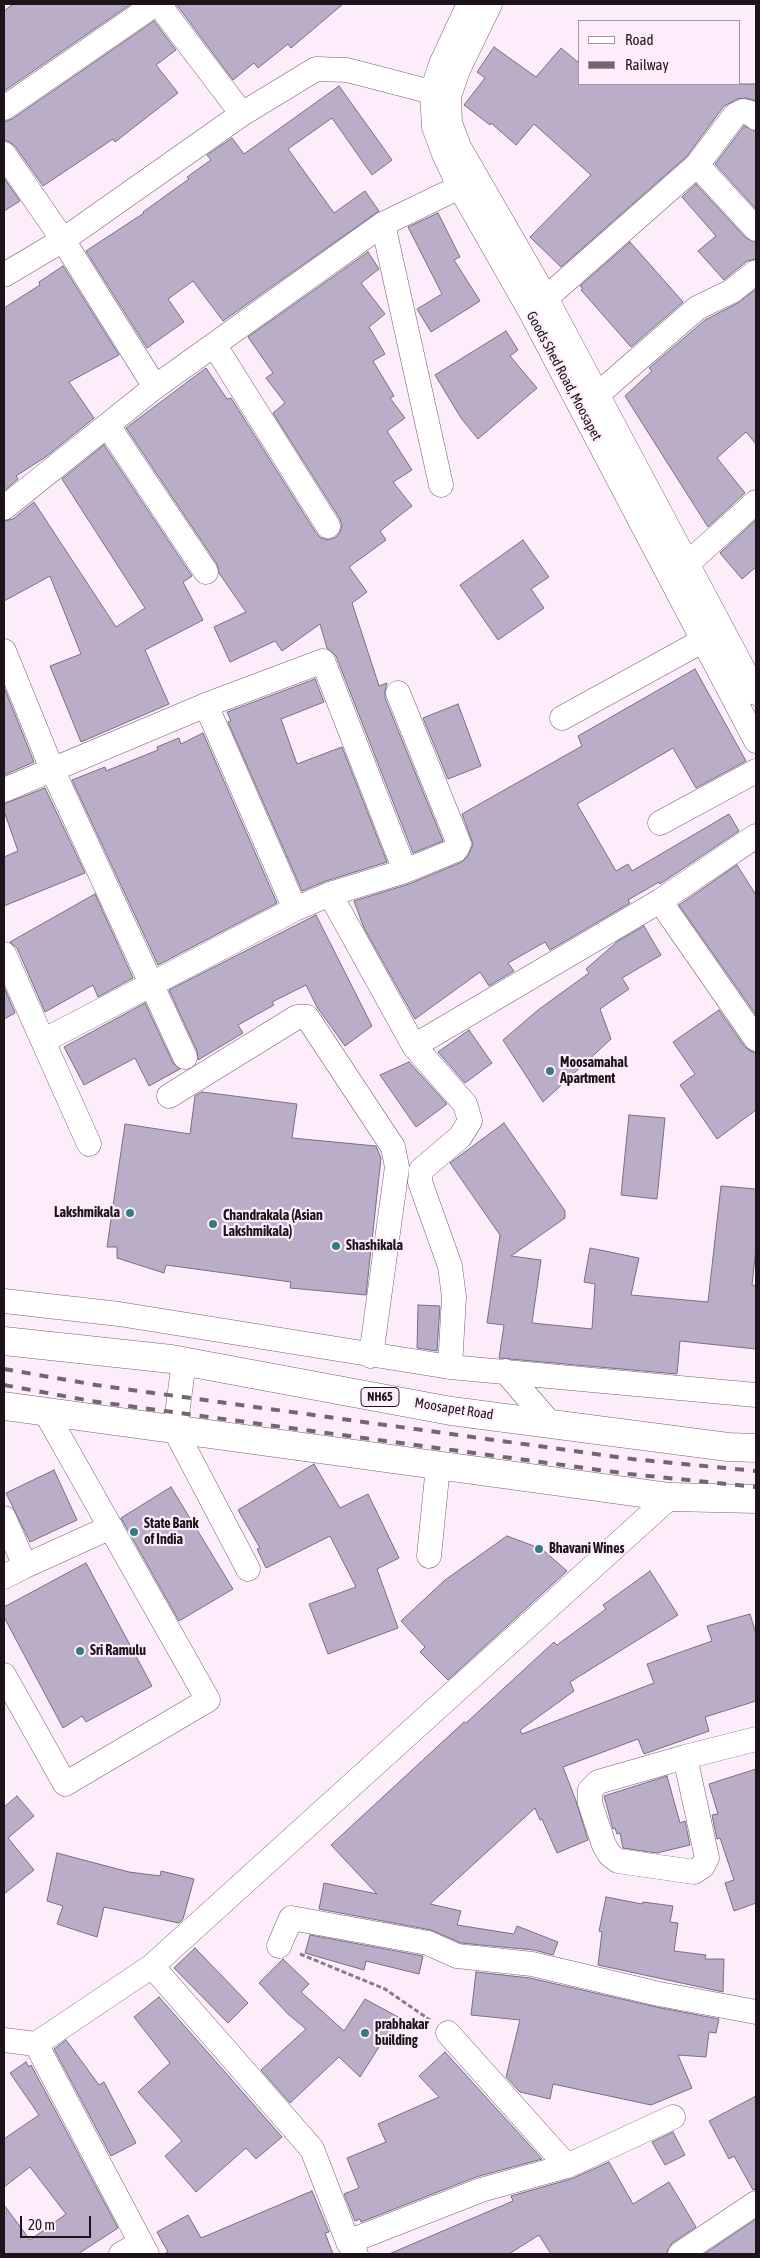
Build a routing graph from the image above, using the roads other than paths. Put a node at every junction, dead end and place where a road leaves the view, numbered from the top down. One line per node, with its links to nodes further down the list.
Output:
1 (155, 4): 6 (street)
2 (161, 4): 7 (street)
3 (470, 4): 5 (street, Goods Shed Road, Moosapet)
4 (490, 4): 5 (street, Goods Shed Road, Moosapet)
5 (441, 94): 7 (street); 11 (street, Goods Shed Road, Moosapet)
6 (4, 108)
7 (242, 114): 14 (street)
8 (756, 118): 10 (street)
9 (4, 154): 14 (street)
10 (697, 165): 13 (street); 17 (street)
11 (467, 183): 12 (street); 17 (street, Goods Shed Road, Moosapet); 28 (street, Goods Shed Road, Moosapet)
12 (383, 224): 18 (street); 22 (street)
13 (756, 229)
14 (63, 240): 16 (street); 19 (street)
15 (756, 272): 20 (street)
16 (4, 275)
17 (546, 298): 20 (street, Goods Shed Road, Moosapet)
18 (215, 346): 19 (street); 25 (street)
19 (155, 387): 21 (street)
20 (597, 395): 26 (street, Goods Shed Road, Moosapet)
21 (108, 426): 24 (street); 27 (street)
22 (441, 485)
23 (756, 502): 26 (street)
24 (4, 508)
25 (328, 526)
26 (687, 564): 31 (street, Goods Shed Road, Moosapet)
27 (206, 572)
28 (704, 640): 33 (street); 34 (street, Goods Shed Road, Moosapet)
29 (4, 653): 35 (street)
30 (398, 693): 40 (street)
31 (756, 693)
32 (206, 705): 35 (street); 40 (street); 43 (street)
33 (562, 718)
34 (756, 740)
35 (52, 769): 37 (street); 45 (street)
36 (756, 771): 38 (street)
37 (4, 790)
38 (660, 823)
39 (756, 836): 42 (street)
40 (405, 871): 41 (street)
41 (330, 894): 43 (street); 48 (street)
42 (660, 901): 46 (street); 48 (street)
43 (295, 909): 45 (street)
44 (4, 954): 47 (street)
45 (151, 985): 47 (street); 49 (street)
46 (756, 1039)
47 (43, 1041): 51 (street)
48 (414, 1046): 56 (street)
49 (185, 1057)
50 (169, 1096): 54 (street)
51 (89, 1144)
52 (4, 1301): 54 (street)
53 (4, 1341): 55 (highway, Moosapet Road / NH65)
54 (371, 1356): 56 (street)
55 (184, 1362): 61 (highway, Moosapet Road / NH65); 62 (street)
56 (450, 1367): 57 (street)
57 (505, 1371): 58 (street); 61 (street)
58 (756, 1395)
59 (4, 1406): 60 (highway)
60 (46, 1413): 62 (highway); 68 (street)
61 (549, 1422): 63 (highway, Moosapet Road / NH65)
62 (175, 1430): 64 (highway); 71 (street)
63 (756, 1448)
64 (438, 1466): 65 (highway); 69 (street)
65 (670, 1497): 66 (highway); 77 (street)
66 (756, 1499)
67 (4, 1518): 70 (street)
68 (111, 1527): 70 (street); 73 (street)
69 (429, 1556)
70 (25, 1566): 72 (street)
71 (248, 1569)
72 (4, 1577)
73 (4, 1675)
74 (756, 1739): 75 (street)
75 (685, 1757): 75 (street)
76 (279, 1946): 78 (street)
77 (152, 1966): 81 (street); 85 (street)
78 (756, 2012)
79 (448, 2033): 83 (street)
80 (4, 2040): 81 (street)
81 (36, 2044): 86 (street)
82 (673, 2117): 83 (street)
83 (567, 2166): 85 (street)
84 (756, 2203): 87 (street)
85 (352, 2248)
86 (137, 2250)
87 (680, 2254)

